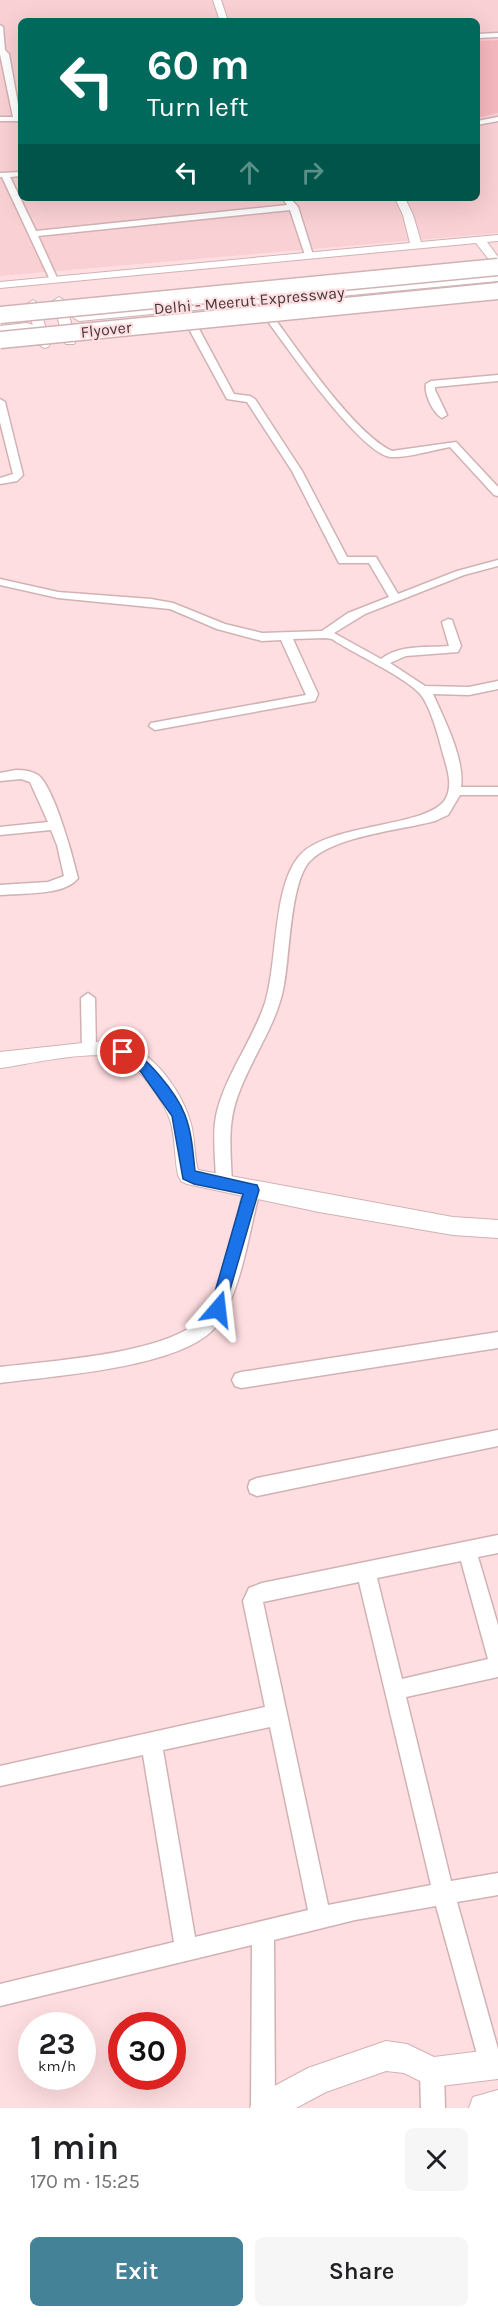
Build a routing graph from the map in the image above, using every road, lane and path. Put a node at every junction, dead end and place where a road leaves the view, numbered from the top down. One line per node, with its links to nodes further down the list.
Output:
1 (217, 0): 2 (street)
2 (223, 18)
3 (0, 27): 6 (street)
4 (498, 35): 5 (street)
5 (480, 36)
6 (1, 51): 7 (street)
7 (18, 114)
8 (0, 119): 9 (street)
9 (18, 119)
10 (498, 119): 11 (street)
11 (480, 122)
12 (18, 174): 13 (street)
13 (2, 175): 17 (street)
14 (288, 201): 16 (street)
15 (401, 201): 20 (street)
16 (294, 207): 17 (street); 21 (street)
17 (32, 234): 24 (street)
18 (498, 238): 19 (street)
19 (478, 240): 20 (street); 22 (street)
20 (416, 246): 21 (street)
21 (309, 255): 24 (street)
22 (494, 264): 29 (street); 32 (highway, Flyover, bridge)
23 (498, 276): 33 (highway, Delhi - Meerut Expressway)
24 (54, 280): 26 (street)
25 (498, 283): 33 (highway, Delhi - Meerut Expressway)
26 (0, 285)
27 (498, 291): 39 (highway, Flyover, bridge)
28 (498, 298): 34 (street)
29 (59, 302): 30 (street); 40 (street)
30 (33, 304): 31 (street); 41 (street)
31 (0, 307)
32 (0, 315)
33 (80, 319): 36 (highway, Delhi - Meerut Expressway)
34 (272, 321): 37 (street); 47 (street)
35 (0, 324): 36 (highway, Delhi - Meerut Expressway)
36 (26, 325): 38 (highway, Delhi - Meerut Expressway)
37 (194, 328): 40 (street); 50 (street)
38 (0, 330)
39 (0, 340)
40 (70, 341): 41 (street)
41 (44, 344): 42 (street)
42 (0, 348)
43 (498, 378): 45 (street)
44 (0, 402): 46 (street)
45 (442, 415)
46 (0, 481)
47 (498, 493)
48 (498, 563): 50 (street)
49 (0, 582): 53 (street)
50 (396, 599): 52 (street)
51 (448, 622): 54 (street)
52 (325, 634): 53 (street); 54 (street)
53 (286, 637): 57 (street)
54 (382, 664): 56 (street)
55 (498, 685): 56 (street)
56 (423, 690): 59 (street)
57 (155, 726)
58 (0, 777): 61 (street)
59 (455, 791): 60 (street); 67 (street)
60 (498, 791)
61 (57, 825): 62 (street); 63 (street)
62 (0, 831)
63 (0, 890)
64 (88, 998): 65 (street)
65 (89, 1050): 66 (street); 67 (street)
66 (0, 1060)
67 (224, 1184): 68 (street)
68 (252, 1190): 69 (street); 71 (street)
69 (498, 1229)
70 (498, 1340): 72 (street)
71 (0, 1375)
72 (241, 1380)
73 (498, 1438): 74 (street)
74 (258, 1487)
75 (498, 1544): 76 (street)
76 (467, 1550): 77 (street); 78 (street)
77 (366, 1570): 80 (street); 81 (street)
78 (498, 1660)
79 (498, 1666): 80 (street)
80 (395, 1690): 85 (street)
81 (277, 1715): 82 (street); 86 (street)
82 (151, 1742): 83 (street); 88 (street)
83 (0, 1776)
84 (498, 1884): 85 (street)
85 (444, 1893): 86 (street); 90 (street)
86 (320, 1917): 87 (street)
87 (262, 1931): 88 (street); 93 (street)
88 (186, 1950): 89 (street)
89 (0, 1995)
90 (494, 2064): 91 (street)
91 (432, 2072): 93 (street); 94 (street)
92 (498, 2105): 95 (street)
93 (264, 2108)
94 (433, 2108)
95 (484, 2108)

